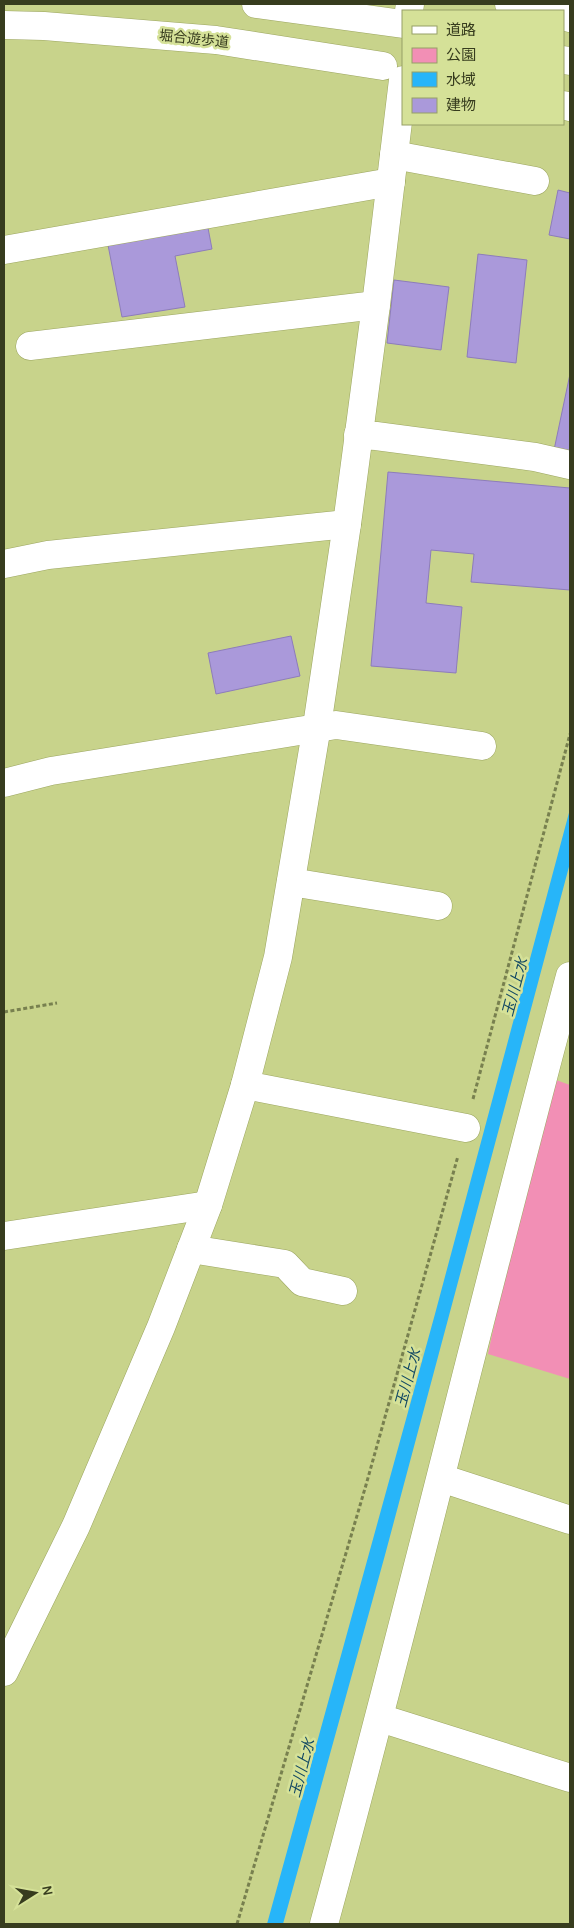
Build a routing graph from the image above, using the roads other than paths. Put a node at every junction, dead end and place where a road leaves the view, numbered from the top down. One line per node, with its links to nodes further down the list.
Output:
1 (256, 4): 4 (street)
2 (509, 4): 3 (street)
3 (537, 10)
4 (402, 24)
5 (4, 25): 6 (street, 堀合遊歩道)
6 (393, 73): 7 (street)
7 (394, 155): 8 (street); 9 (street)
8 (535, 181)
9 (391, 182): 10 (street); 11 (street)
10 (4, 250)
11 (376, 305): 12 (street); 13 (street)
12 (30, 346)
13 (358, 435): 14 (street); 15 (street)
14 (570, 465)
15 (346, 524): 16 (street); 17 (street)
16 (4, 564)
17 (317, 726): 18 (street); 19 (street); 20 (street)
18 (482, 746)
19 (4, 783)
20 (290, 882): 21 (street); 24 (street)
21 (438, 906)
22 (570, 976): 23 (street)
23 (563, 1030): 30 (street)
24 (245, 1085): 25 (street); 26 (street)
25 (466, 1128)
26 (208, 1205): 27 (street); 28 (street)
27 (4, 1236)
28 (191, 1248): 29 (street); 32 (street)
29 (343, 1291)
30 (441, 1478): 31 (street); 33 (street)
31 (570, 1520)
32 (4, 1672)
33 (380, 1718): 34 (street); 35 (street)
34 (570, 1778)
35 (324, 1924)

